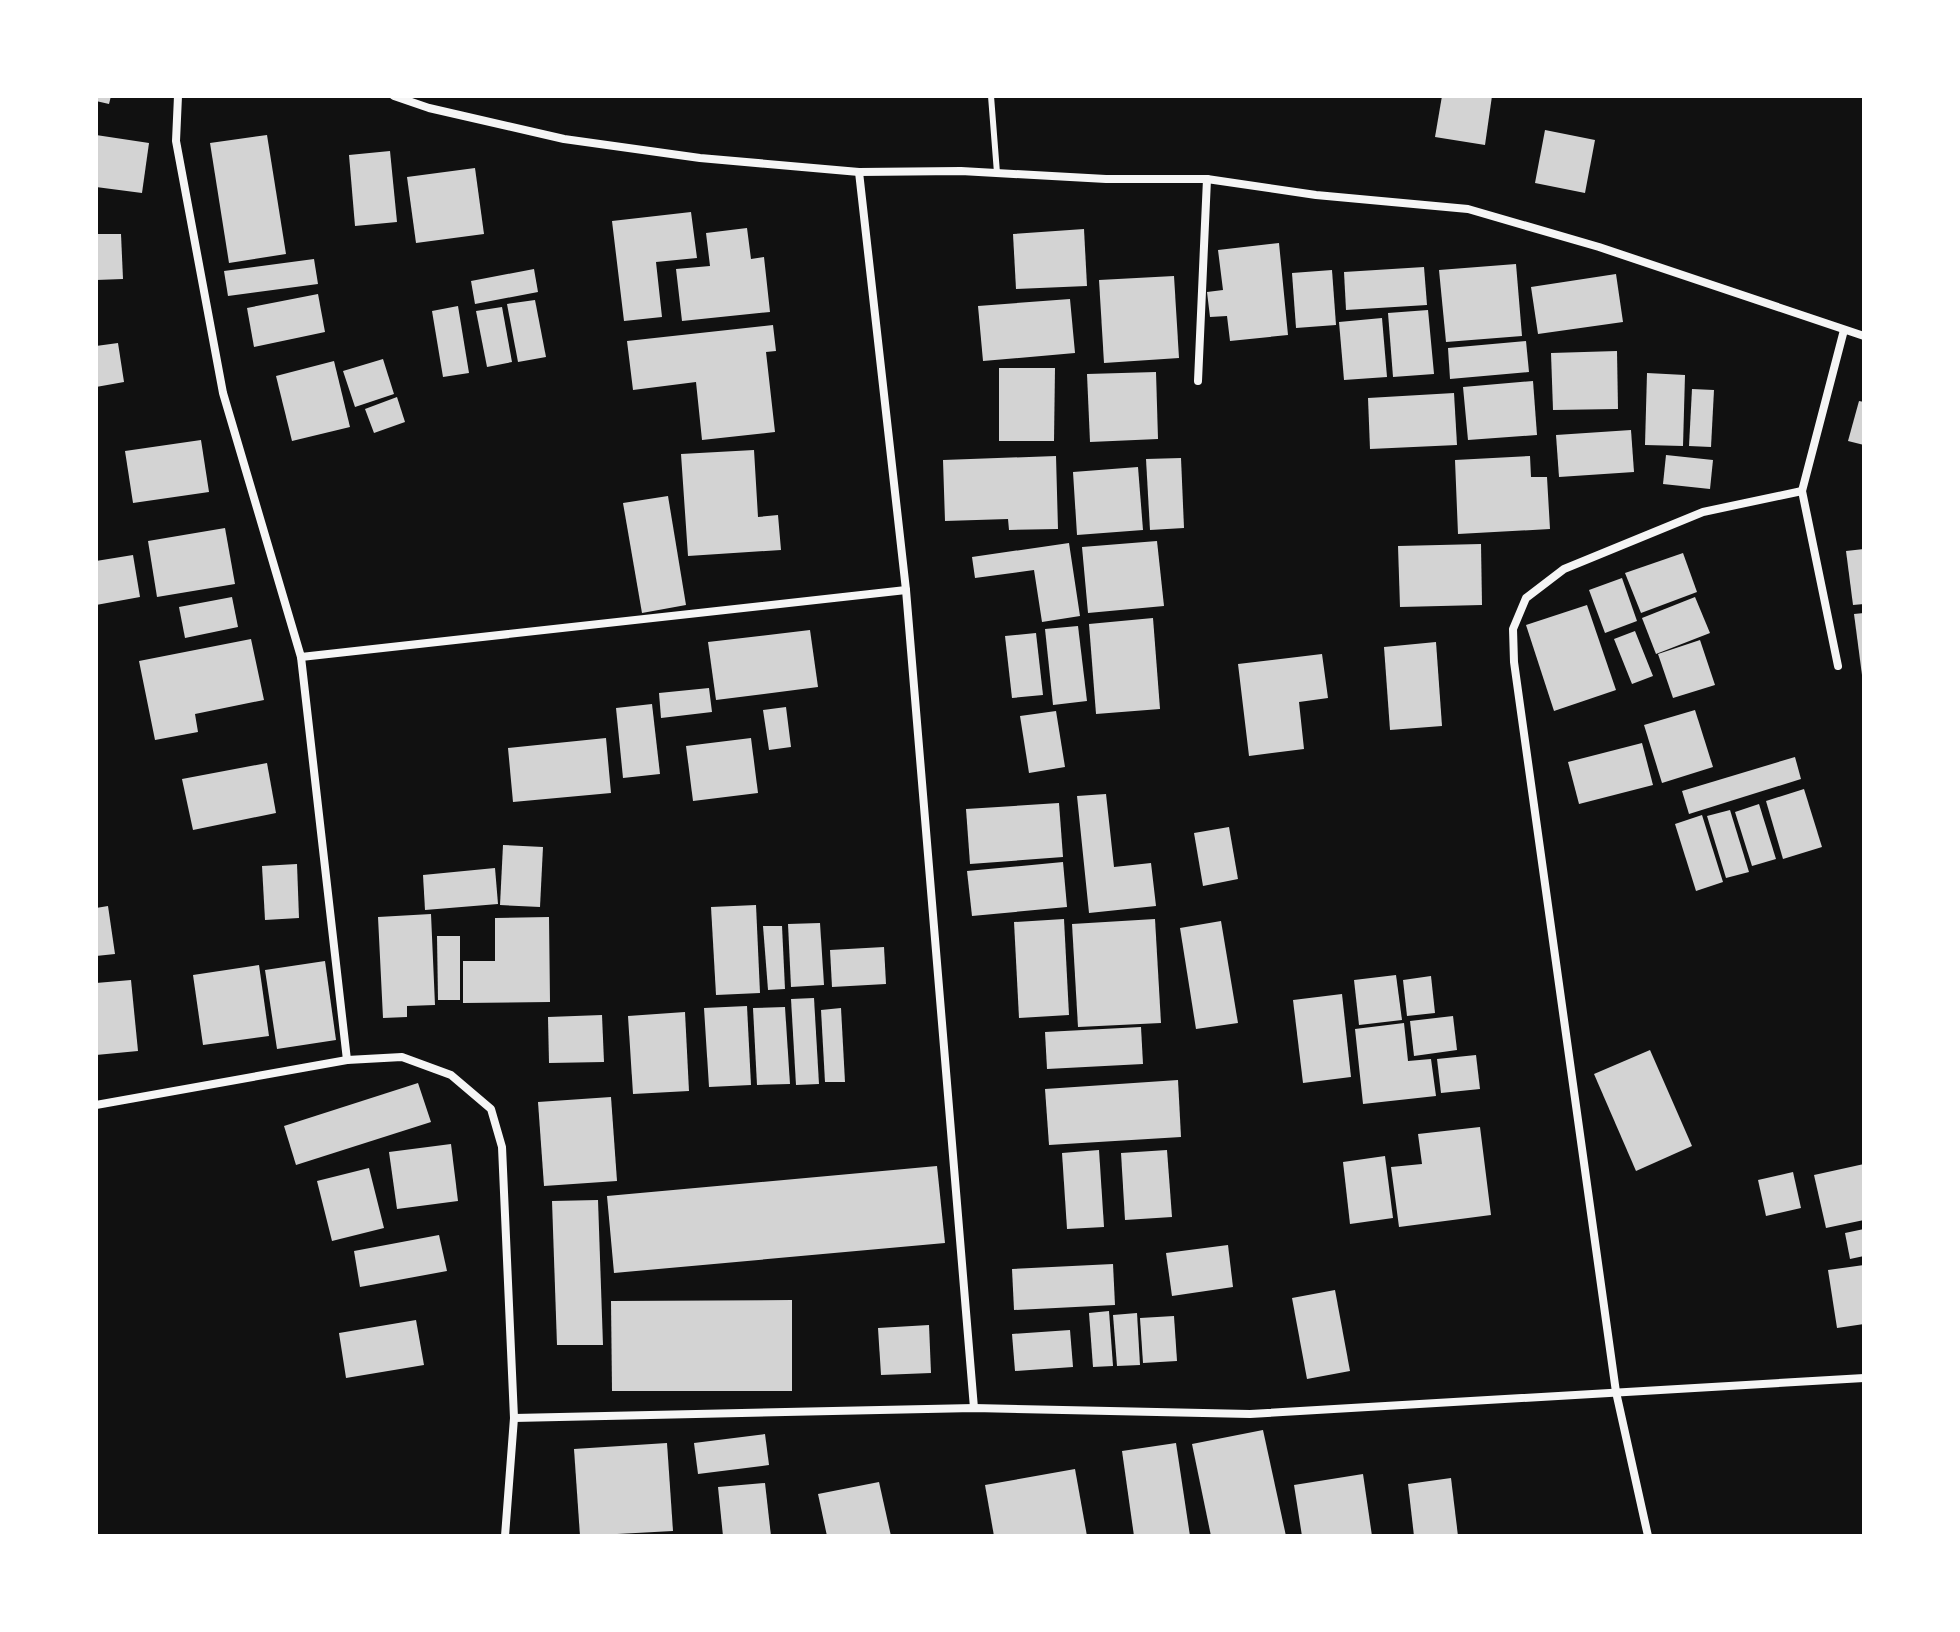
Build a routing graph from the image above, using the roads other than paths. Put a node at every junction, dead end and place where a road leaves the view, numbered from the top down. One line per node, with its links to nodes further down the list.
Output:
1 (178, 96): 12 (street)
2 (394, 96): 4 (street)
3 (991, 96): 5 (lane)
4 (859, 172): 5 (street); 11 (street)
5 (997, 173): 6 (street)
6 (1207, 179): 7 (street); 9 (street)
7 (1844, 330): 8 (street); 10 (street)
8 (1864, 336)
9 (1198, 381)
10 (1802, 491): 13 (street); 17 (street)
11 (906, 590): 12 (street); 18 (street)
12 (301, 657): 14 (street)
13 (1838, 666)
14 (347, 1060): 15 (street); 19 (street)
15 (96, 1105)
16 (1864, 1378): 17 (street)
17 (1616, 1392): 18 (street); 21 (street)
18 (974, 1408): 19 (street)
19 (514, 1418): 20 (street)
20 (505, 1536)
21 (1648, 1536)

